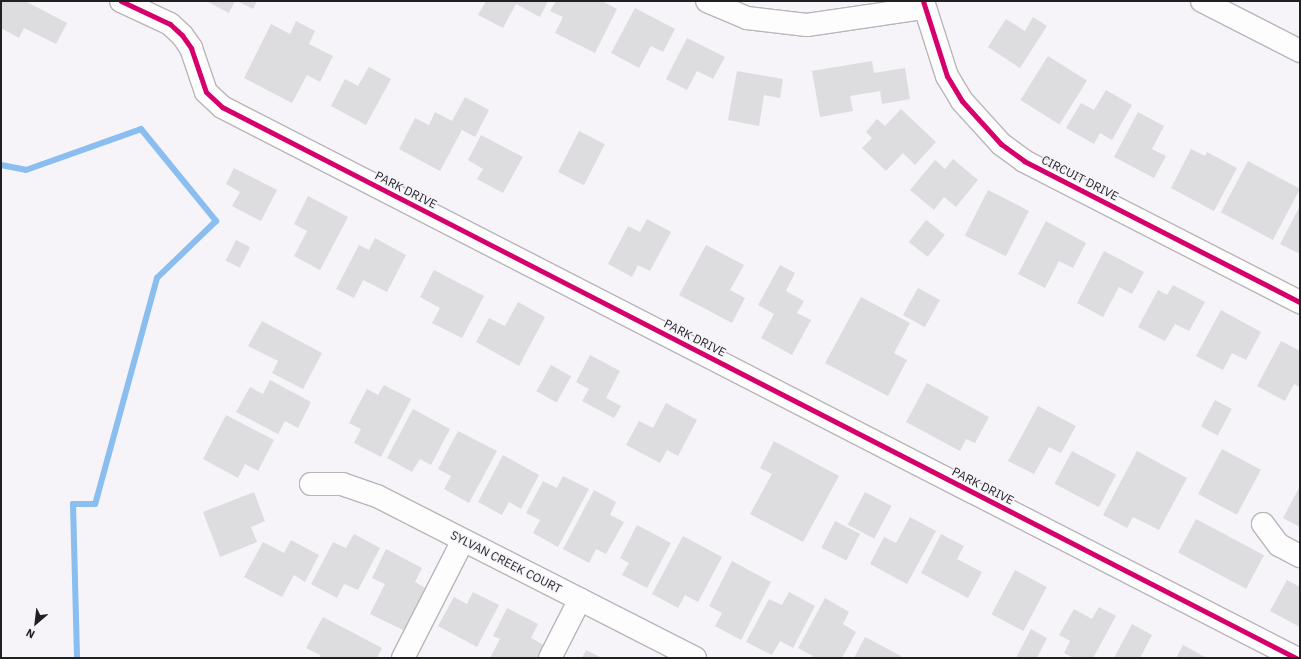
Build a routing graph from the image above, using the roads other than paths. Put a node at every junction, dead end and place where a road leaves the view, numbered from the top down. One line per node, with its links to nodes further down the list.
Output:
1 (121, 1): 15 (street, PARK DRIVE)
2 (707, 1): 4 (street)
3 (1202, 1): 5 (street)
4 (923, 4): 6 (street, CIRCUIT DRIVE)
5 (1300, 51)
6 (1300, 302)
7 (311, 484): 9 (street, SYLVAN CREEK COURT)
8 (1263, 524): 10 (street)
9 (463, 540): 11 (street, SYLVAN CREEK COURT); 12 (street)
10 (1300, 556)
11 (580, 599): 13 (street); 14 (street, SYLVAN CREEK COURT)
12 (403, 658)
13 (550, 658)
14 (695, 658)
15 (1296, 658)

